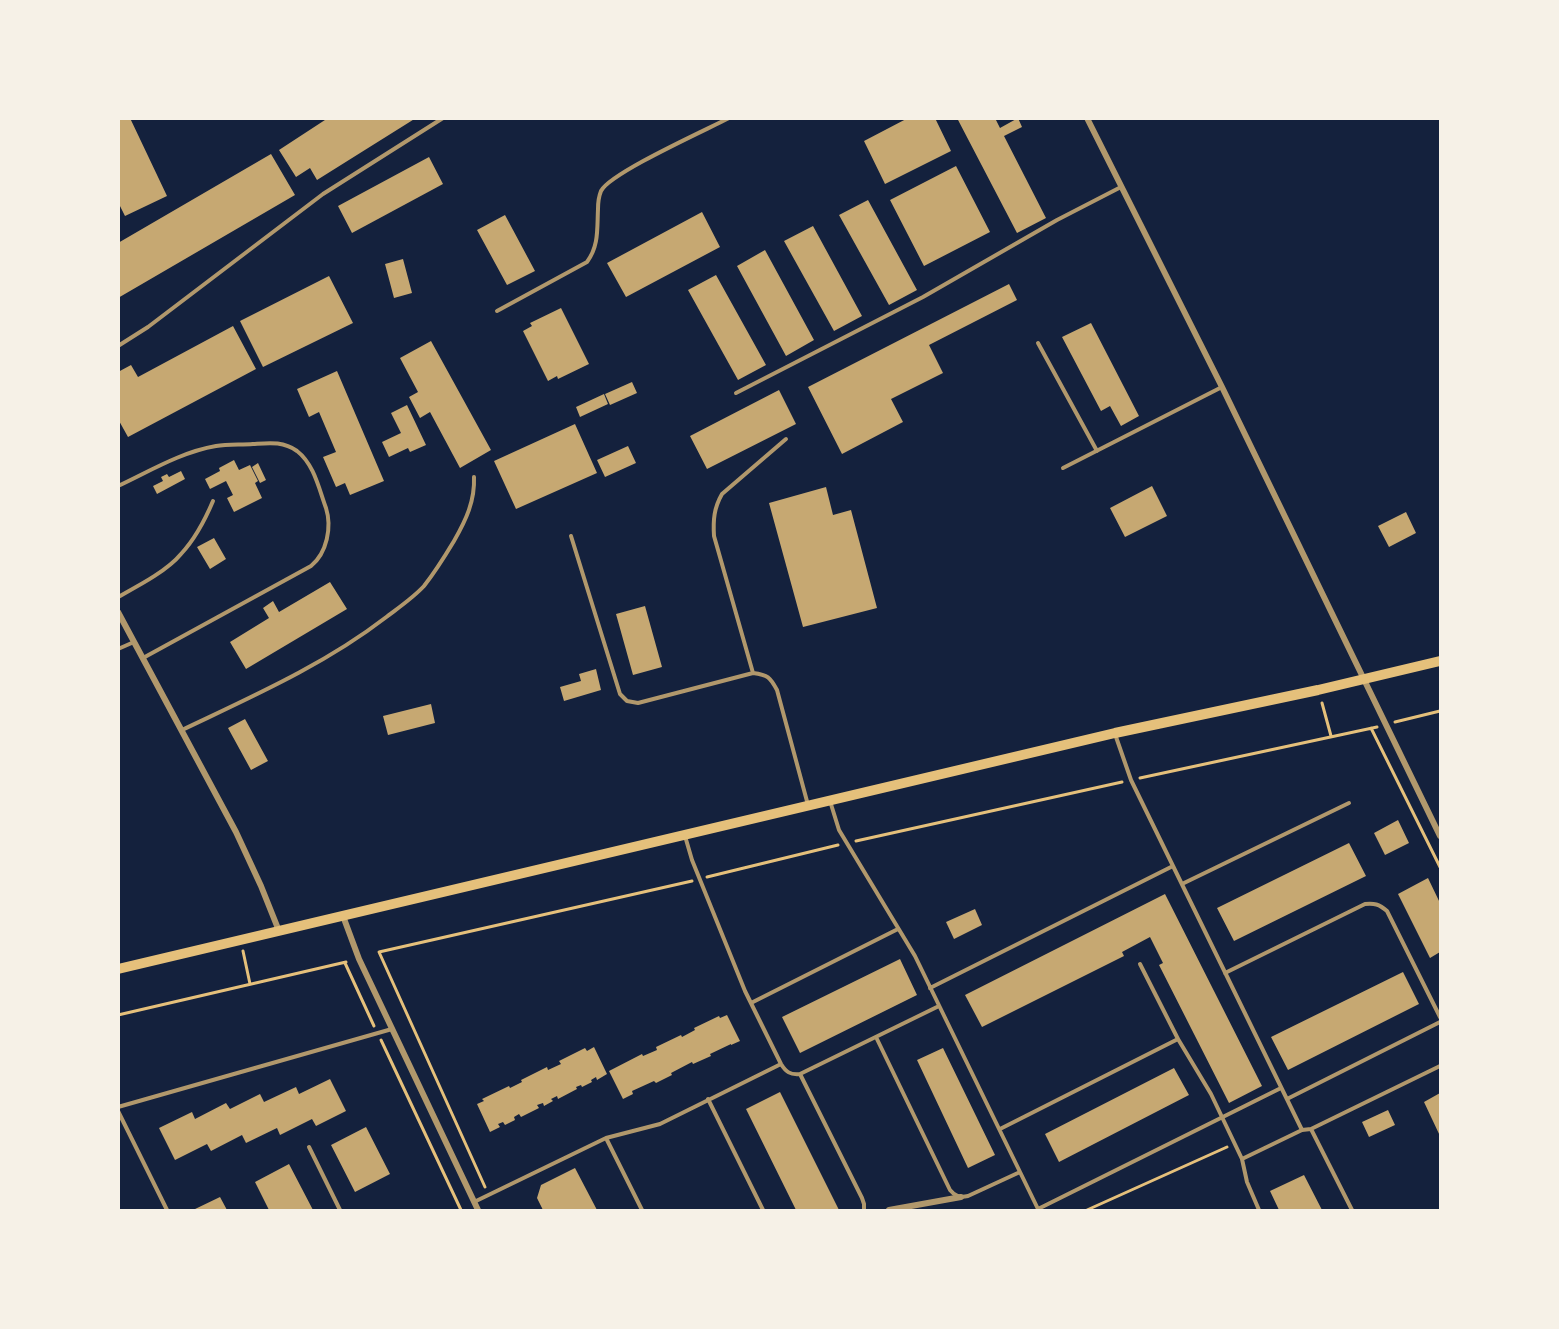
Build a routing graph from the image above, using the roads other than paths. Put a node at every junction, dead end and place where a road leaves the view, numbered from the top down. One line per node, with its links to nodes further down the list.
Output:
1 (443, 118): 7 (lane)
2 (729, 118): 5 (lane)
3 (1087, 118): 4 (street)
4 (1122, 187): 8 (street); 9 (lane)
5 (497, 311)
6 (1038, 343): 11 (lane)
7 (118, 346)
8 (1222, 387): 11 (lane); 24 (street)
9 (736, 393)
10 (786, 439): 23 (lane)
11 (1097, 451): 12 (lane)
12 (1063, 468)
13 (474, 477): 25 (lane)
14 (118, 486): 21 (lane)
15 (213, 501): 17 (lane)
16 (571, 536): 23 (lane)
17 (118, 597)
18 (118, 612): 19 (street)
19 (135, 642): 20 (lane); 21 (street)
20 (118, 649)
21 (143, 658): 25 (street)
22 (1440, 661): 24 (main road)
23 (753, 673): 29 (lane)
24 (1364, 679): 26 (main road); 31 (street)
25 (181, 730): 36 (street)
26 (1115, 733): 27 (main road); 32 (lane)
27 (829, 801): 29 (main road); 35 (lane)
28 (1349, 803): 33 (lane)
29 (808, 806): 30 (main road)
30 (684, 835): 34 (main road); 41 (lane)
31 (1440, 836)
32 (1173, 866): 33 (lane); 40 (lane)
33 (1182, 884): 39 (lane)
34 (343, 916): 36 (main road); 45 (street)
35 (898, 929): 40 (lane); 41 (lane)
36 (279, 931): 38 (main road)
37 (1140, 964): 47 (lane)
38 (118, 969)
39 (1226, 973): 43 (lane); 51 (lane)
40 (930, 988): 42 (lane)
41 (751, 1003): 48 (lane)
42 (939, 1006): 46 (lane); 56 (lane)
43 (1440, 1017)
44 (1440, 1022): 53 (lane)
45 (392, 1029): 54 (lane); 64 (street)
46 (876, 1037): 50 (lane); 63 (lane)
47 (1178, 1039): 55 (lane); 56 (lane)
48 (781, 1064): 50 (lane); 52 (lane)
49 (1440, 1066): 57 (lane)
50 (800, 1074): 70 (lane)
51 (1281, 1088): 53 (lane); 55 (lane)
52 (708, 1099): 59 (lane); 69 (lane)
53 (1287, 1099): 58 (lane)
54 (118, 1109): 65 (lane)
55 (1222, 1117): 61 (lane); 62 (lane)
56 (1000, 1129): 62 (lane)
57 (1311, 1129): 58 (lane); 73 (lane)
58 (1302, 1130): 61 (lane)
59 (606, 1138): 64 (lane); 68 (lane)
60 (309, 1148): 66 (lane)
61 (1242, 1160): 72 (lane)
62 (1020, 1172): 63 (lane)
63 (961, 1197): 71 (street)
64 (474, 1202): 67 (street)
65 (167, 1210)
66 (340, 1210)
67 (478, 1210)
68 (642, 1210)
69 (763, 1210)
70 (864, 1210)
71 (889, 1210)
72 (1259, 1210)
73 (1352, 1210)

